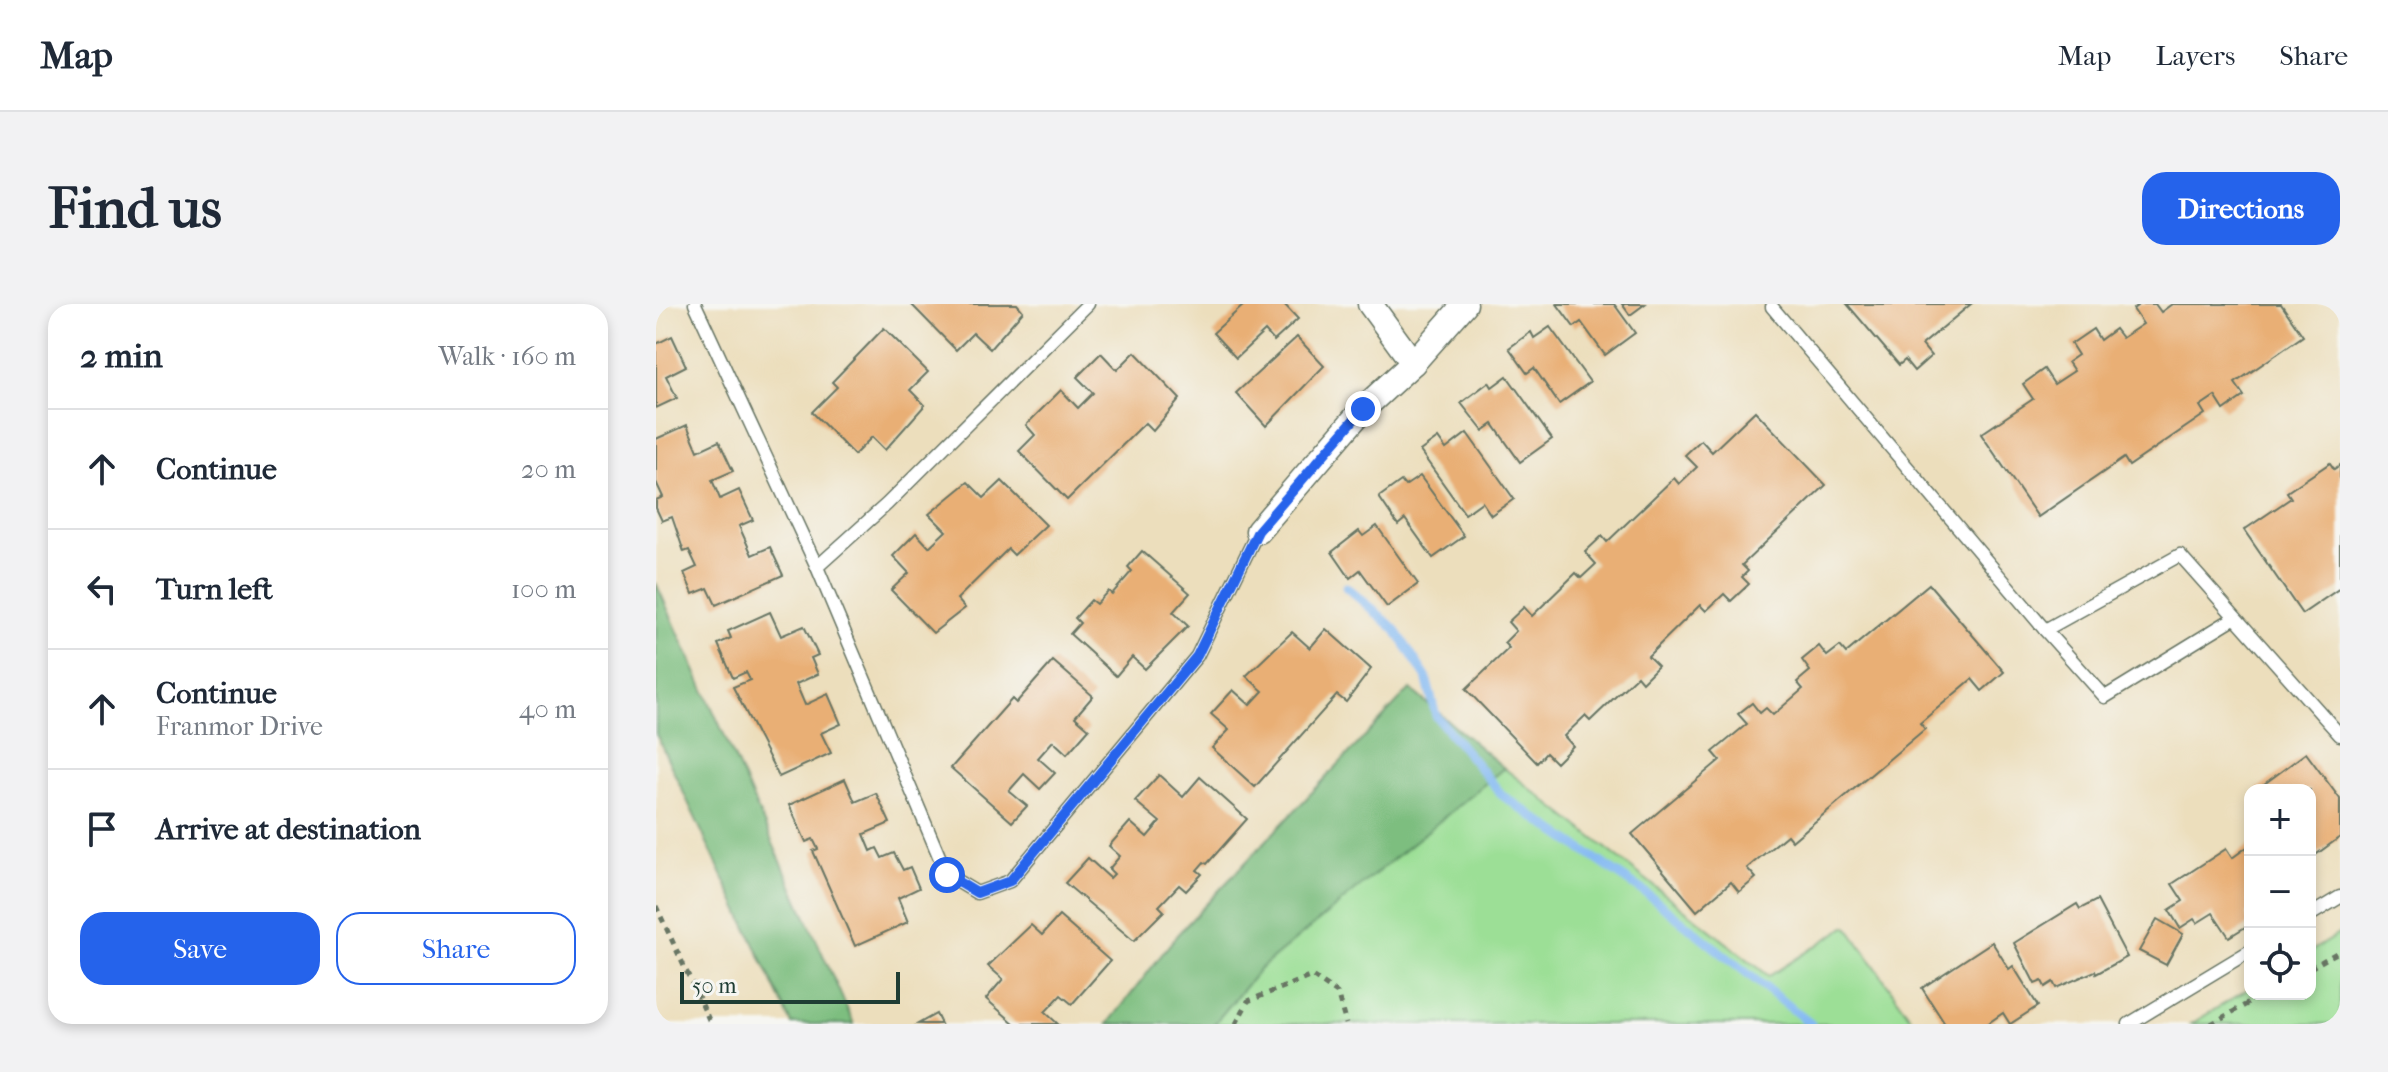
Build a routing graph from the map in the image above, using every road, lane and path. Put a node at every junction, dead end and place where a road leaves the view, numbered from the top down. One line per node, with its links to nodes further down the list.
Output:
1 (695, 304): 8 (lane)
2 (1088, 304): 8 (lane)
3 (1370, 304): 6 (street)
4 (1465, 304): 6 (street)
5 (1772, 307): 10 (lane)
6 (1413, 363): 7 (street)
7 (1258, 531): 8 (lane)
8 (817, 567)
9 (2234, 618): 10 (lane); 10 (lane); 11 (lane)
10 (2045, 630)
11 (2340, 735)
12 (2340, 897): 14 (lane)
13 (656, 906): 19 (path)
14 (2316, 911)
15 (2338, 954): 17 (path)
16 (2244, 955): 22 (lane)
17 (2316, 965)
18 (2254, 1000): 23 (path)
19 (711, 1024)
20 (1236, 1024): 21 (path)
21 (1346, 1024)
22 (2129, 1024)
23 (2211, 1024)

